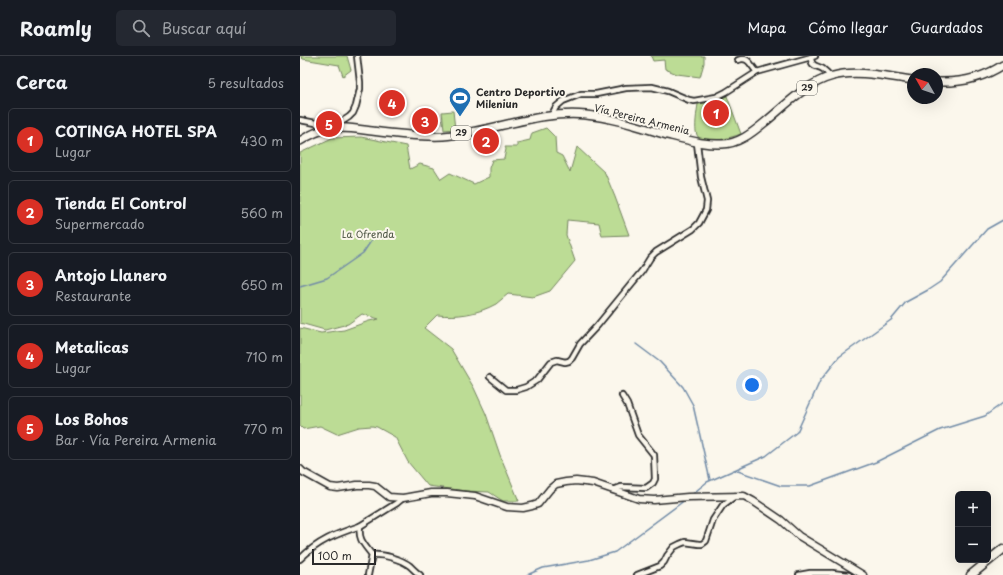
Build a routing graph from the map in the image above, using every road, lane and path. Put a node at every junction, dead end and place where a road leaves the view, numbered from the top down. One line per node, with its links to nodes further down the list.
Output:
1 (356, 56): 11 (street)
2 (813, 57): 5 (street); 6 (street)
3 (738, 60): 5 (street)
4 (1003, 65): 8 (main road)
5 (757, 72): 9 (street)
6 (830, 77): 7 (main road, Vía Pereira Armenia / 29); 13 (main road, Vía Pereira Armenia / 29)
7 (907, 79)
8 (943, 82)
9 (551, 116): 11 (main road, Vía Pereira Armenia / 29); 13 (main road, Vía Pereira Armenia / 29)
10 (300, 120): 11 (street)
11 (328, 129): 12 (main road, Vía Pereira Armenia / 29)
12 (300, 141)
13 (697, 143): 14 (street)
14 (490, 376)
15 (622, 396): 17 (street)
16 (300, 469): 19 (street)
17 (612, 490): 18 (street); 19 (street)
18 (735, 496): 27 (street); 30 (street)
19 (403, 498): 20 (street)
20 (360, 526): 22 (street); 23 (street)
21 (1003, 549): 31 (highway)
22 (372, 555): 25 (street); 26 (street)
23 (300, 559)
24 (832, 574): 28 (street); 29 (street)
25 (368, 575)
26 (420, 575)
27 (637, 575)
28 (799, 575)
29 (849, 575)
30 (863, 575)
31 (971, 575)

